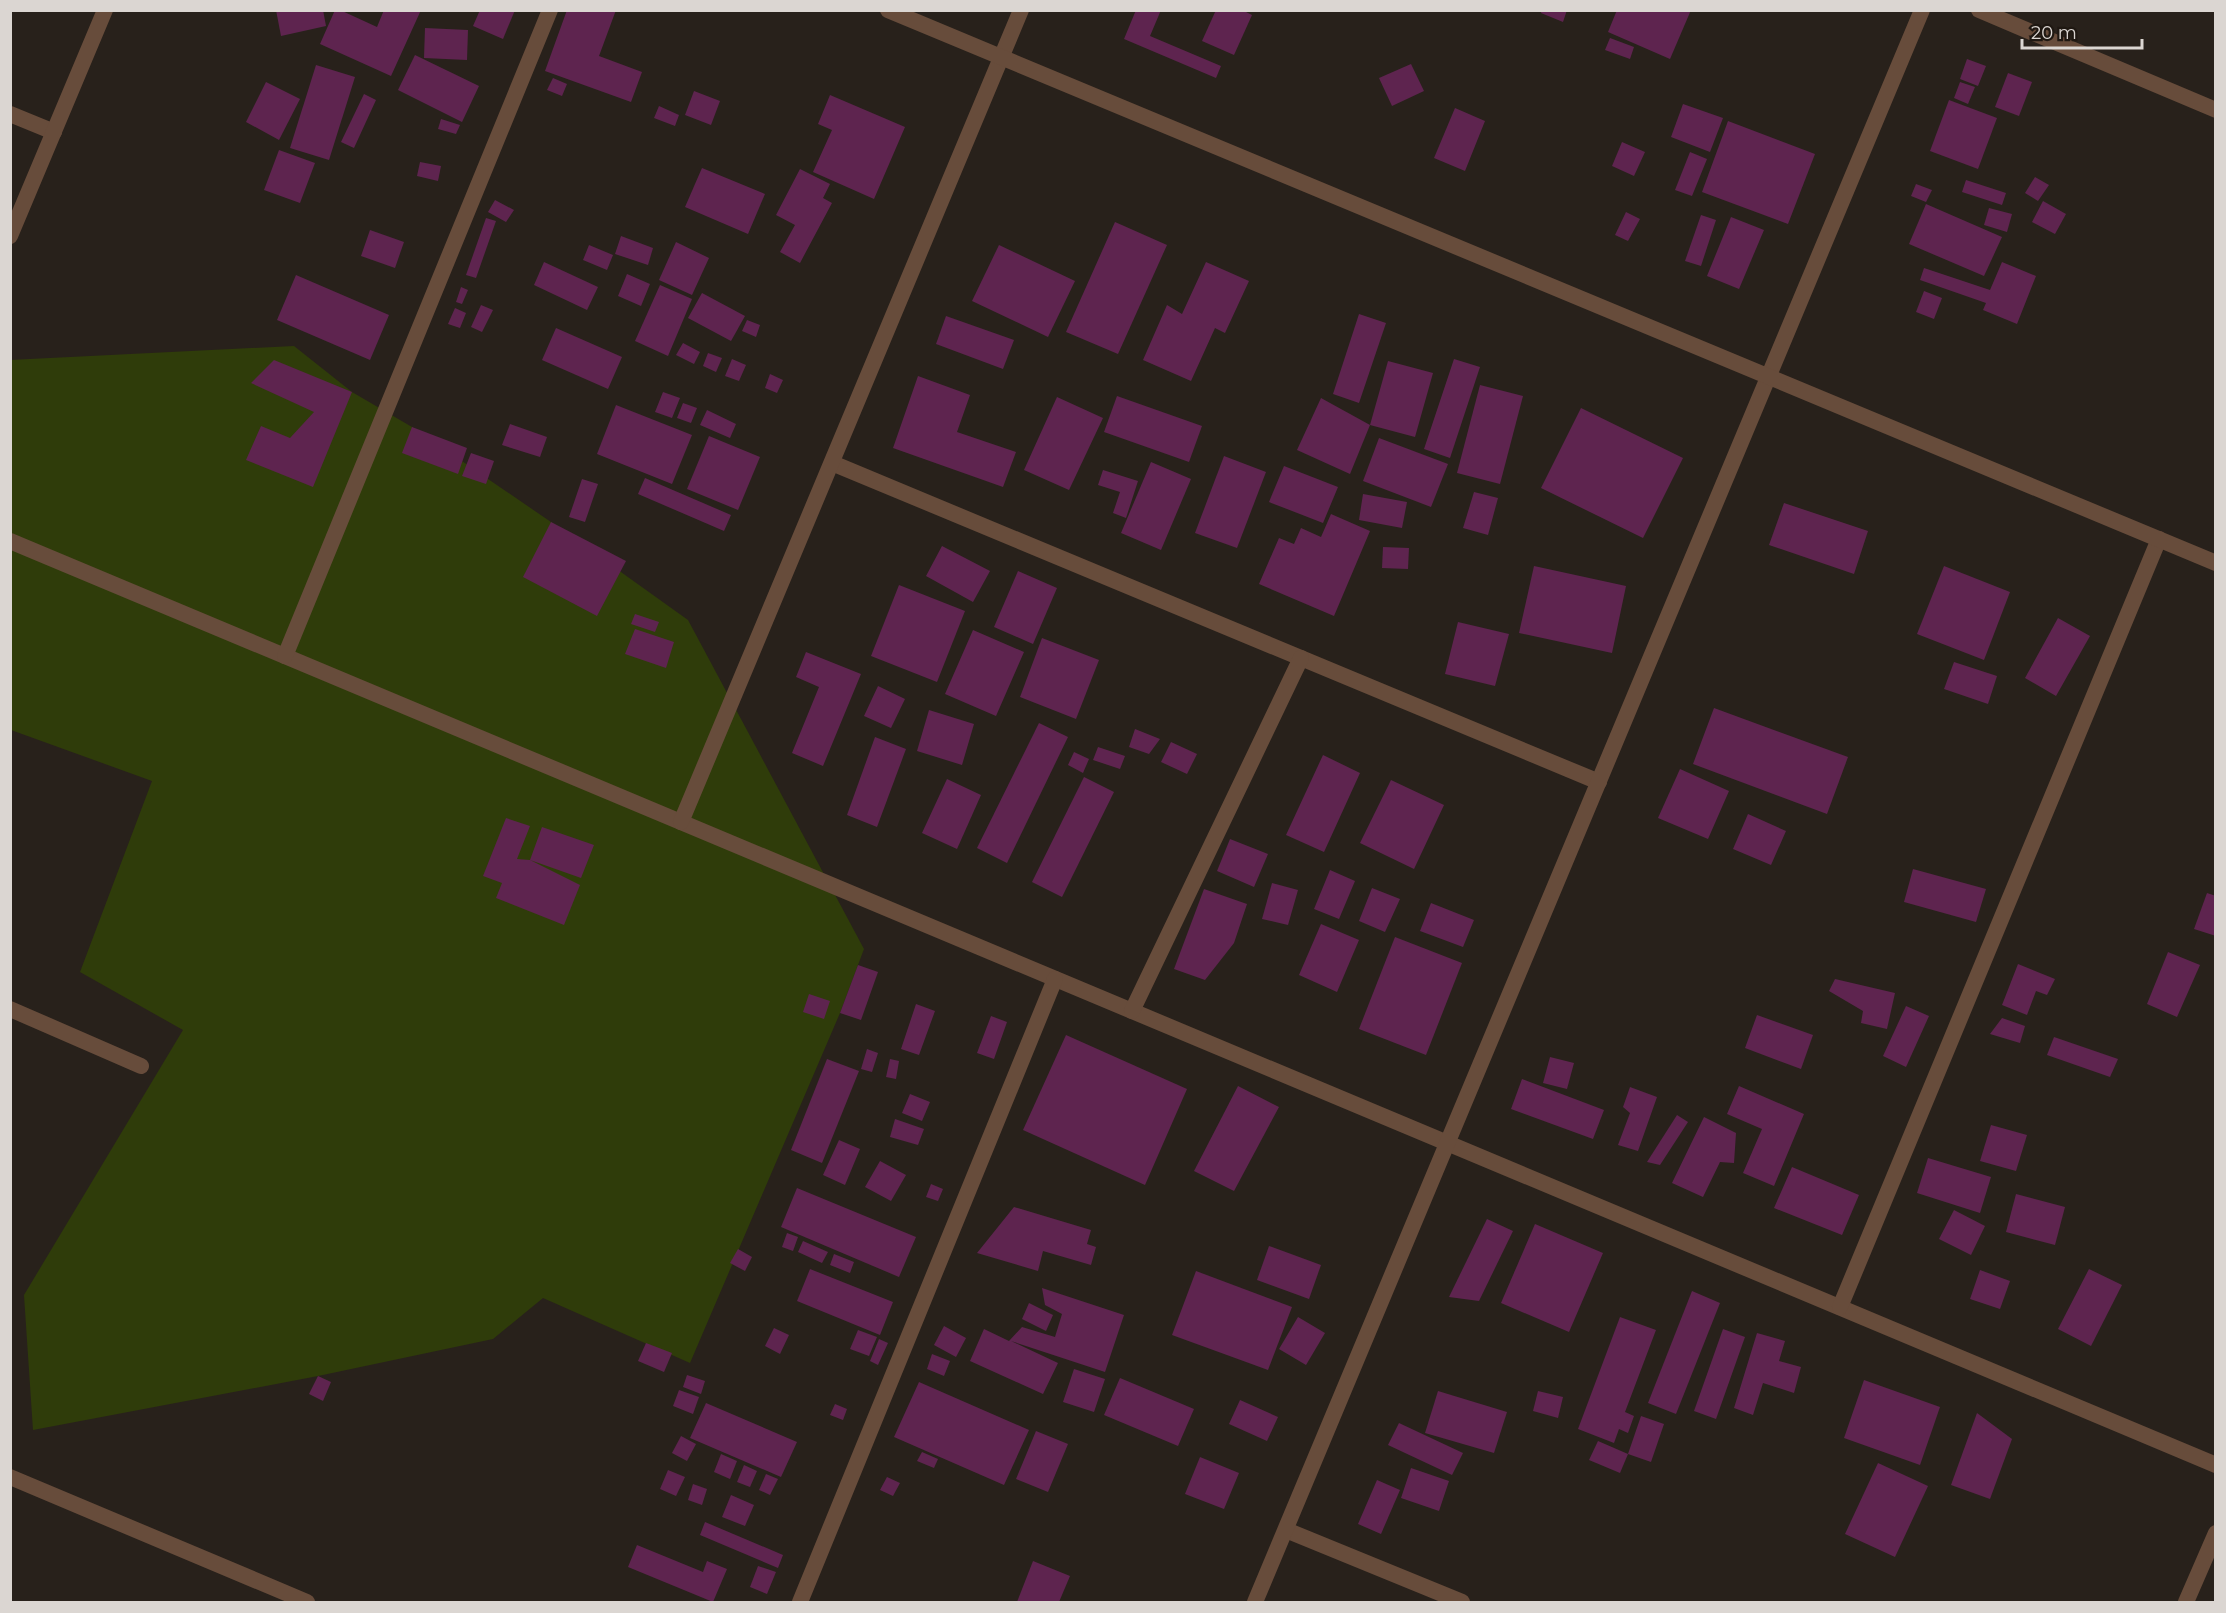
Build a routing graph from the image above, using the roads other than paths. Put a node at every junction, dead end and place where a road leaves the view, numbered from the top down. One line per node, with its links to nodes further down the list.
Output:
1 (105, 10): 10 (street)
2 (550, 10): 17 (street)
3 (888, 10): 7 (street)
4 (1021, 10): 7 (street)
5 (1922, 10): 12 (street)
6 (1979, 10): 8 (street)
7 (1001, 58): 12 (street); 13 (street)
8 (2216, 110)
9 (10, 114): 10 (street)
10 (54, 132): 11 (street)
11 (10, 236)
12 (1769, 377): 14 (street); 19 (street)
13 (832, 463): 18 (street); 20 (street)
14 (2159, 539): 16 (street); 26 (street)
15 (10, 541): 17 (street)
16 (2216, 562)
17 (285, 656): 20 (street)
18 (1301, 658): 19 (street); 23 (street)
19 (1599, 782): 25 (street)
20 (681, 822): 21 (street)
21 (1055, 979): 23 (street); 32 (street)
22 (10, 1009): 24 (street)
23 (1132, 1011): 25 (street)
24 (141, 1066)
25 (1448, 1143): 26 (street); 29 (street)
26 (1840, 1308): 27 (street)
27 (2216, 1466)
28 (10, 1477): 31 (street)
29 (1286, 1530): 33 (street); 34 (street)
30 (2216, 1533): 35 (street)
31 (307, 1602)
32 (800, 1602)
33 (1255, 1602)
34 (1462, 1602)
35 (2186, 1602)

